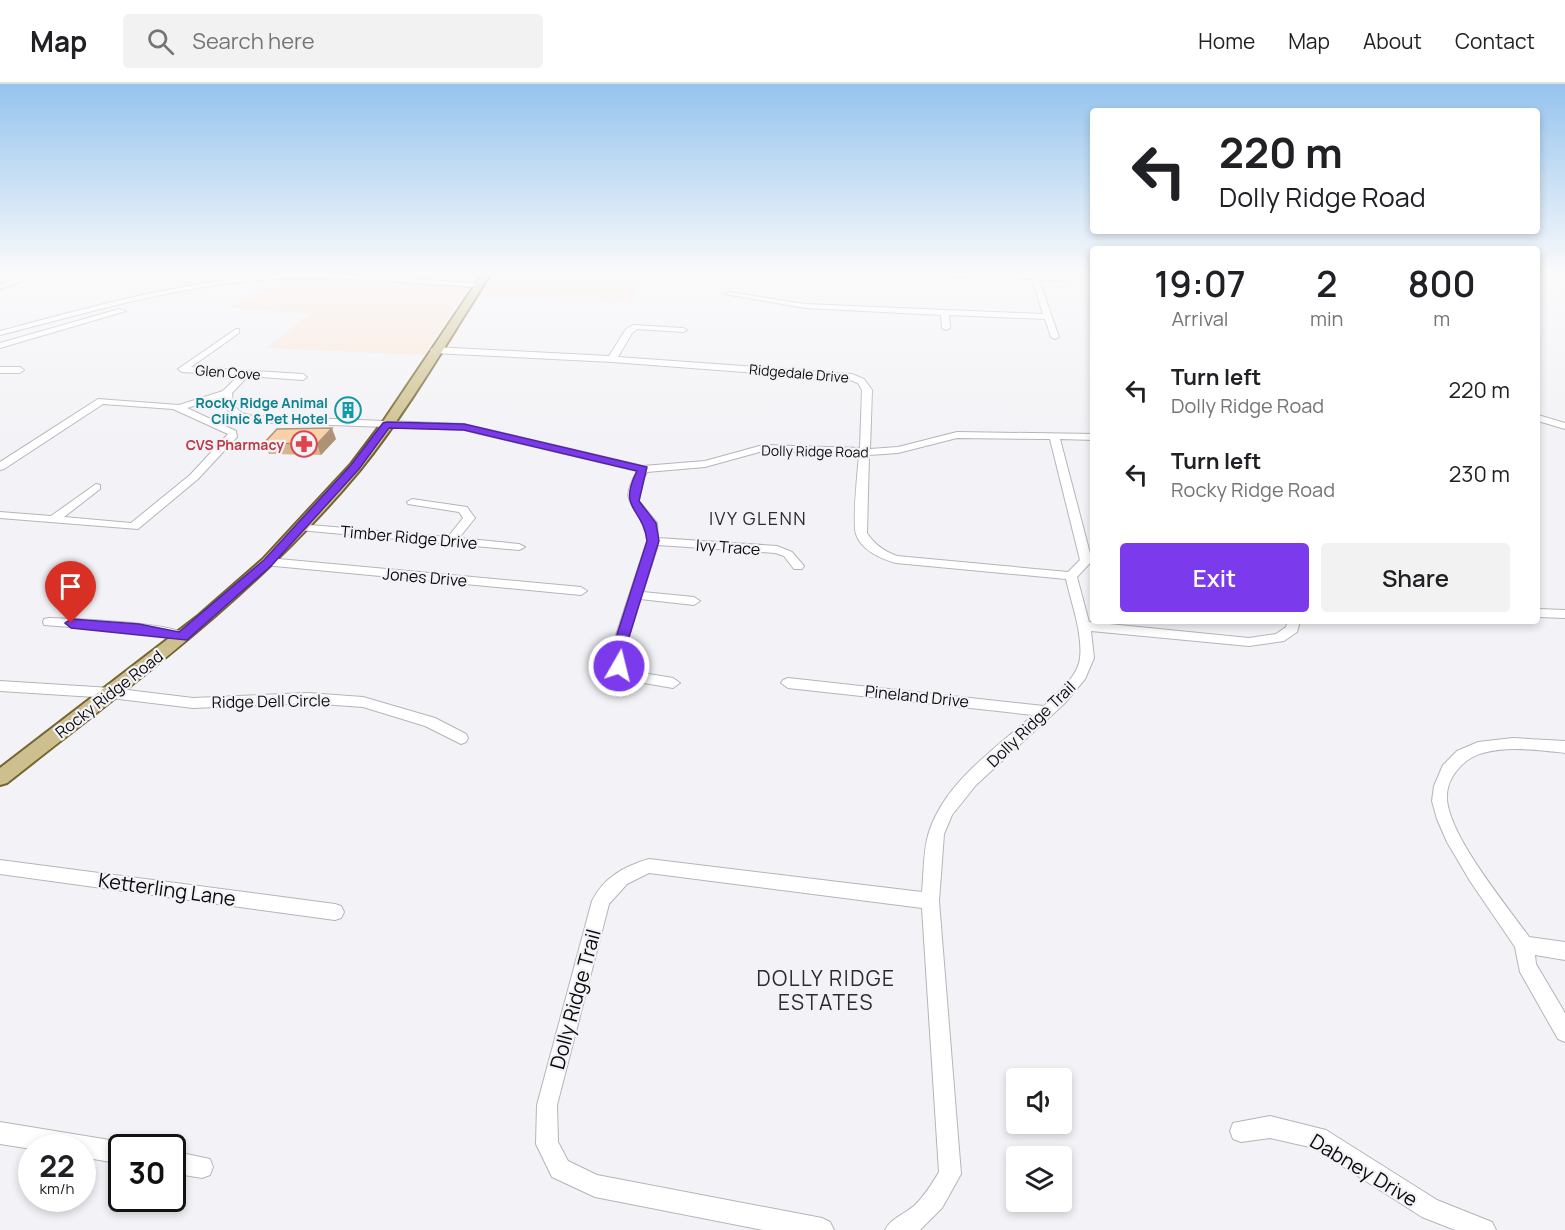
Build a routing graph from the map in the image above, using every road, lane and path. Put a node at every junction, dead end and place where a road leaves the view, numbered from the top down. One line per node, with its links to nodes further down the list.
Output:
1 (26, 326): 7 (street)
2 (72, 326): 9 (street)
3 (449, 326): 10 (main road, Rocky Ridge Road)
4 (1051, 326): 8 (street)
5 (683, 330): 11 (street)
6 (236, 331): 14 (street, Glen Cove)
7 (0, 333)
8 (1055, 337)
9 (0, 346)
10 (434, 350): 11 (street, Ridgedale Drive); 19 (main road, Rocky Ridge Road)
11 (612, 359): 23 (street, Ridgedale Drive)
12 (0, 370): 13 (street)
13 (20, 370)
14 (246, 373): 15 (street, Glen Cove); 16 (street)
15 (303, 376)
16 (227, 396): 17 (street); 19 (street, Dolly Ridge Road)
17 (181, 409): 24 (street); 29 (street)
18 (1540, 419): 20 (street)
19 (387, 425): 25 (street, Dolly Ridge Road); 30 (main road, Rocky Ridge Road)
20 (1565, 426)
21 (1054, 436): 22 (street, Dolly Ridge Road); 23 (street, Dolly Ridge Road); 36 (street)
22 (1090, 437)
23 (864, 451): 25 (street, Dolly Ridge Road); 36 (street, Ridgedale Drive)
24 (0, 467)
25 (643, 469): 31 (street)
26 (96, 487): 29 (street)
27 (412, 502): 32 (street)
28 (0, 515): 29 (street)
29 (53, 520)
30 (299, 527): 32 (street, Timber Ridge Drive); 34 (main road, Rocky Ridge Road)
31 (653, 541): 35 (street, Ivy Trace); 38 (street)
32 (451, 542): 33 (street, Timber Ridge Drive)
33 (519, 547)
34 (268, 562): 37 (street, Jones Drive); 45 (main road, Rocky Ridge Road)
35 (798, 566)
36 (1071, 576): 44 (street, Dolly Ridge Trail)
37 (581, 591)
38 (635, 595): 39 (street); 46 (street)
39 (694, 601)
40 (1540, 613): 41 (street)
41 (1565, 614)
42 (49, 622): 45 (street)
43 (1293, 624): 44 (street)
44 (1084, 626): 50 (street, Dolly Ridge Trail)
45 (182, 636): 49 (main road, Rocky Ridge Road)
46 (673, 683)
47 (788, 684): 50 (street, Pineland Drive)
48 (0, 686): 49 (street, Ridge Dell Circle)
49 (111, 693): 51 (street, Ridge Dell Circle); 53 (main road, Rocky Ridge Road)
50 (1046, 711): 55 (street, Dolly Ridge Trail)
51 (461, 738)
52 (1565, 747): 57 (street)
53 (0, 778)
54 (0, 867): 56 (street, Ketterling Lane)
55 (930, 901): 65 (street, Dolly Ridge Trail); 66 (street, Dolly Ridge Trail)
56 (335, 912)
57 (1524, 945): 58 (street); 59 (street)
58 (1565, 951)
59 (1565, 1032)
60 (1241, 1131): 67 (street, Dabney Drive)
61 (0, 1132): 62 (street)
62 (108, 1151)
63 (186, 1164): 64 (street)
64 (202, 1167)
65 (822, 1230)
66 (897, 1230)
67 (1484, 1230)

